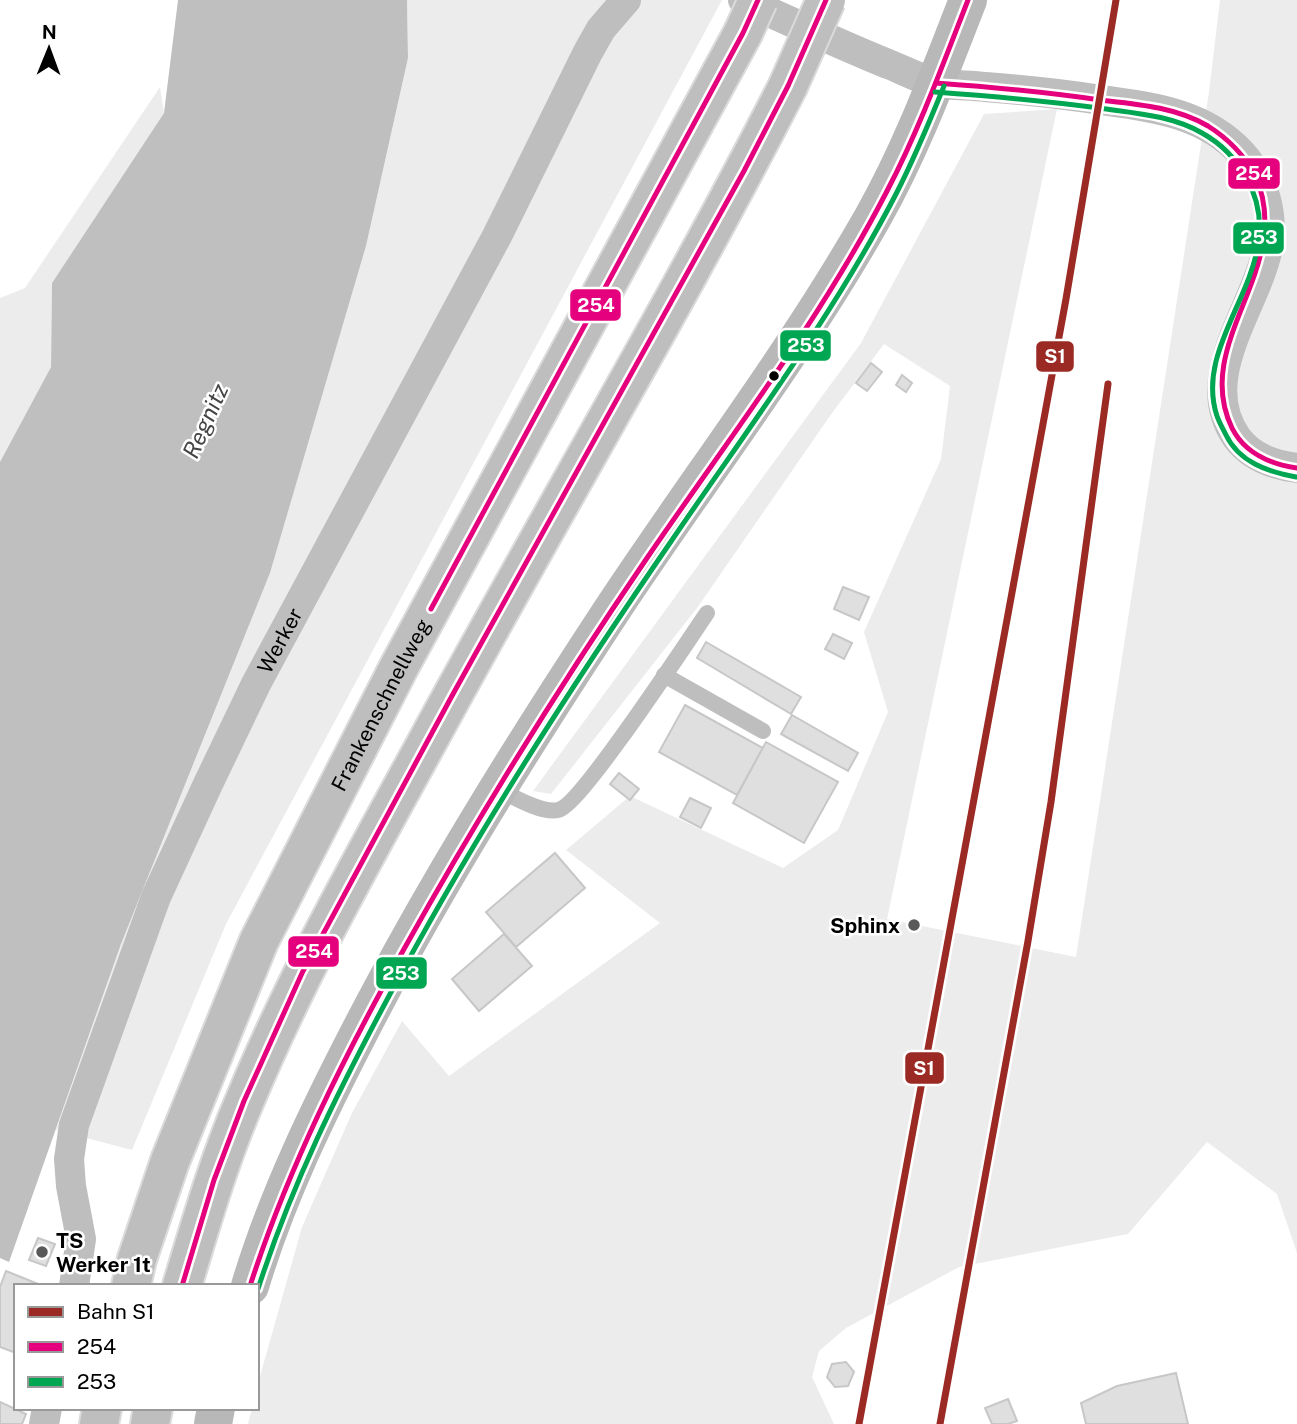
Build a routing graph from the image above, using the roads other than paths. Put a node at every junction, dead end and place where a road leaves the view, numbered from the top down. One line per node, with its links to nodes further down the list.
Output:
1 (626, 0): 11 (street, Werker)
2 (826, 0): 13 (highway, bridge)
3 (968, 0): 5 (main road)
4 (748, 11): 5 (street); 12 (highway, Frankenschnellweg)
5 (936, 83): 6 (street); 10 (main road)
6 (1297, 468)
7 (707, 613): 8 (lane)
8 (664, 675): 9 (lane); 10 (lane)
9 (763, 731)
10 (498, 789): 14 (main road)
11 (74, 1284)
12 (132, 1284)
13 (183, 1284)
14 (251, 1284)

